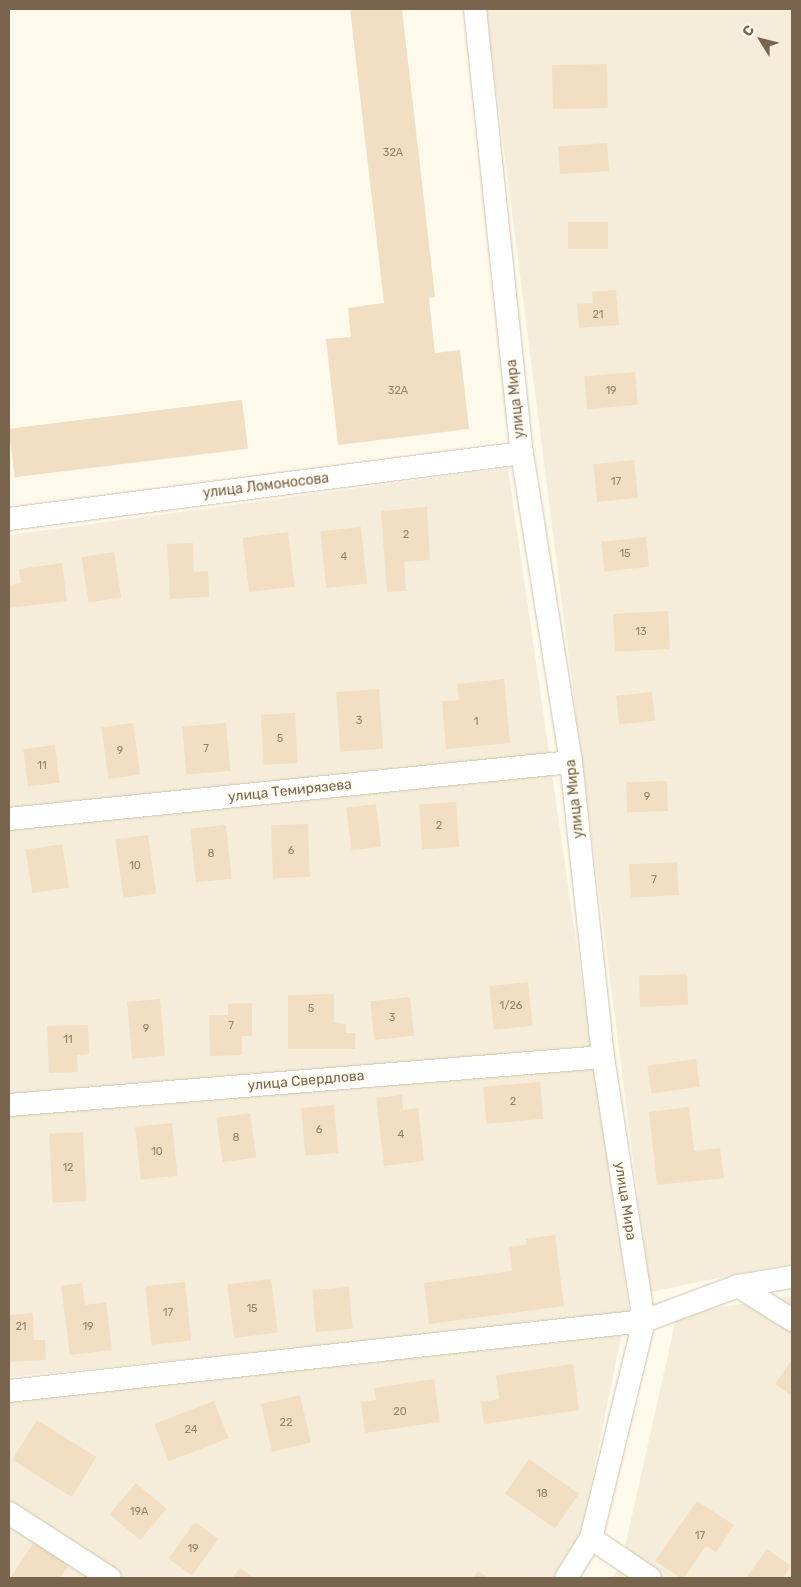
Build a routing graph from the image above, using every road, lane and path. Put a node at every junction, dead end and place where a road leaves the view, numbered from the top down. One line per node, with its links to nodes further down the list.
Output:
1 (475, 9): 2 (street, улица Мира)
2 (522, 454): 3 (street, улица Ломоносова); 4 (street, улица Мира)
3 (9, 519)
4 (571, 762): 5 (street, улица Темирязева); 6 (street, улица Мира)
5 (9, 819)
6 (603, 1057): 7 (street, улица Свердлова); 10 (street, улица Мира)
7 (9, 1105)
8 (792, 1277): 9 (street)
9 (738, 1286): 10 (street); 11 (street)
10 (644, 1320): 12 (street); 14 (street, улица Мира)
11 (792, 1320)
12 (9, 1391)
13 (9, 1513): 15 (street)
14 (591, 1538): 16 (street, улица Мира); 17 (street)
15 (110, 1578)
16 (566, 1578)
17 (650, 1578)

